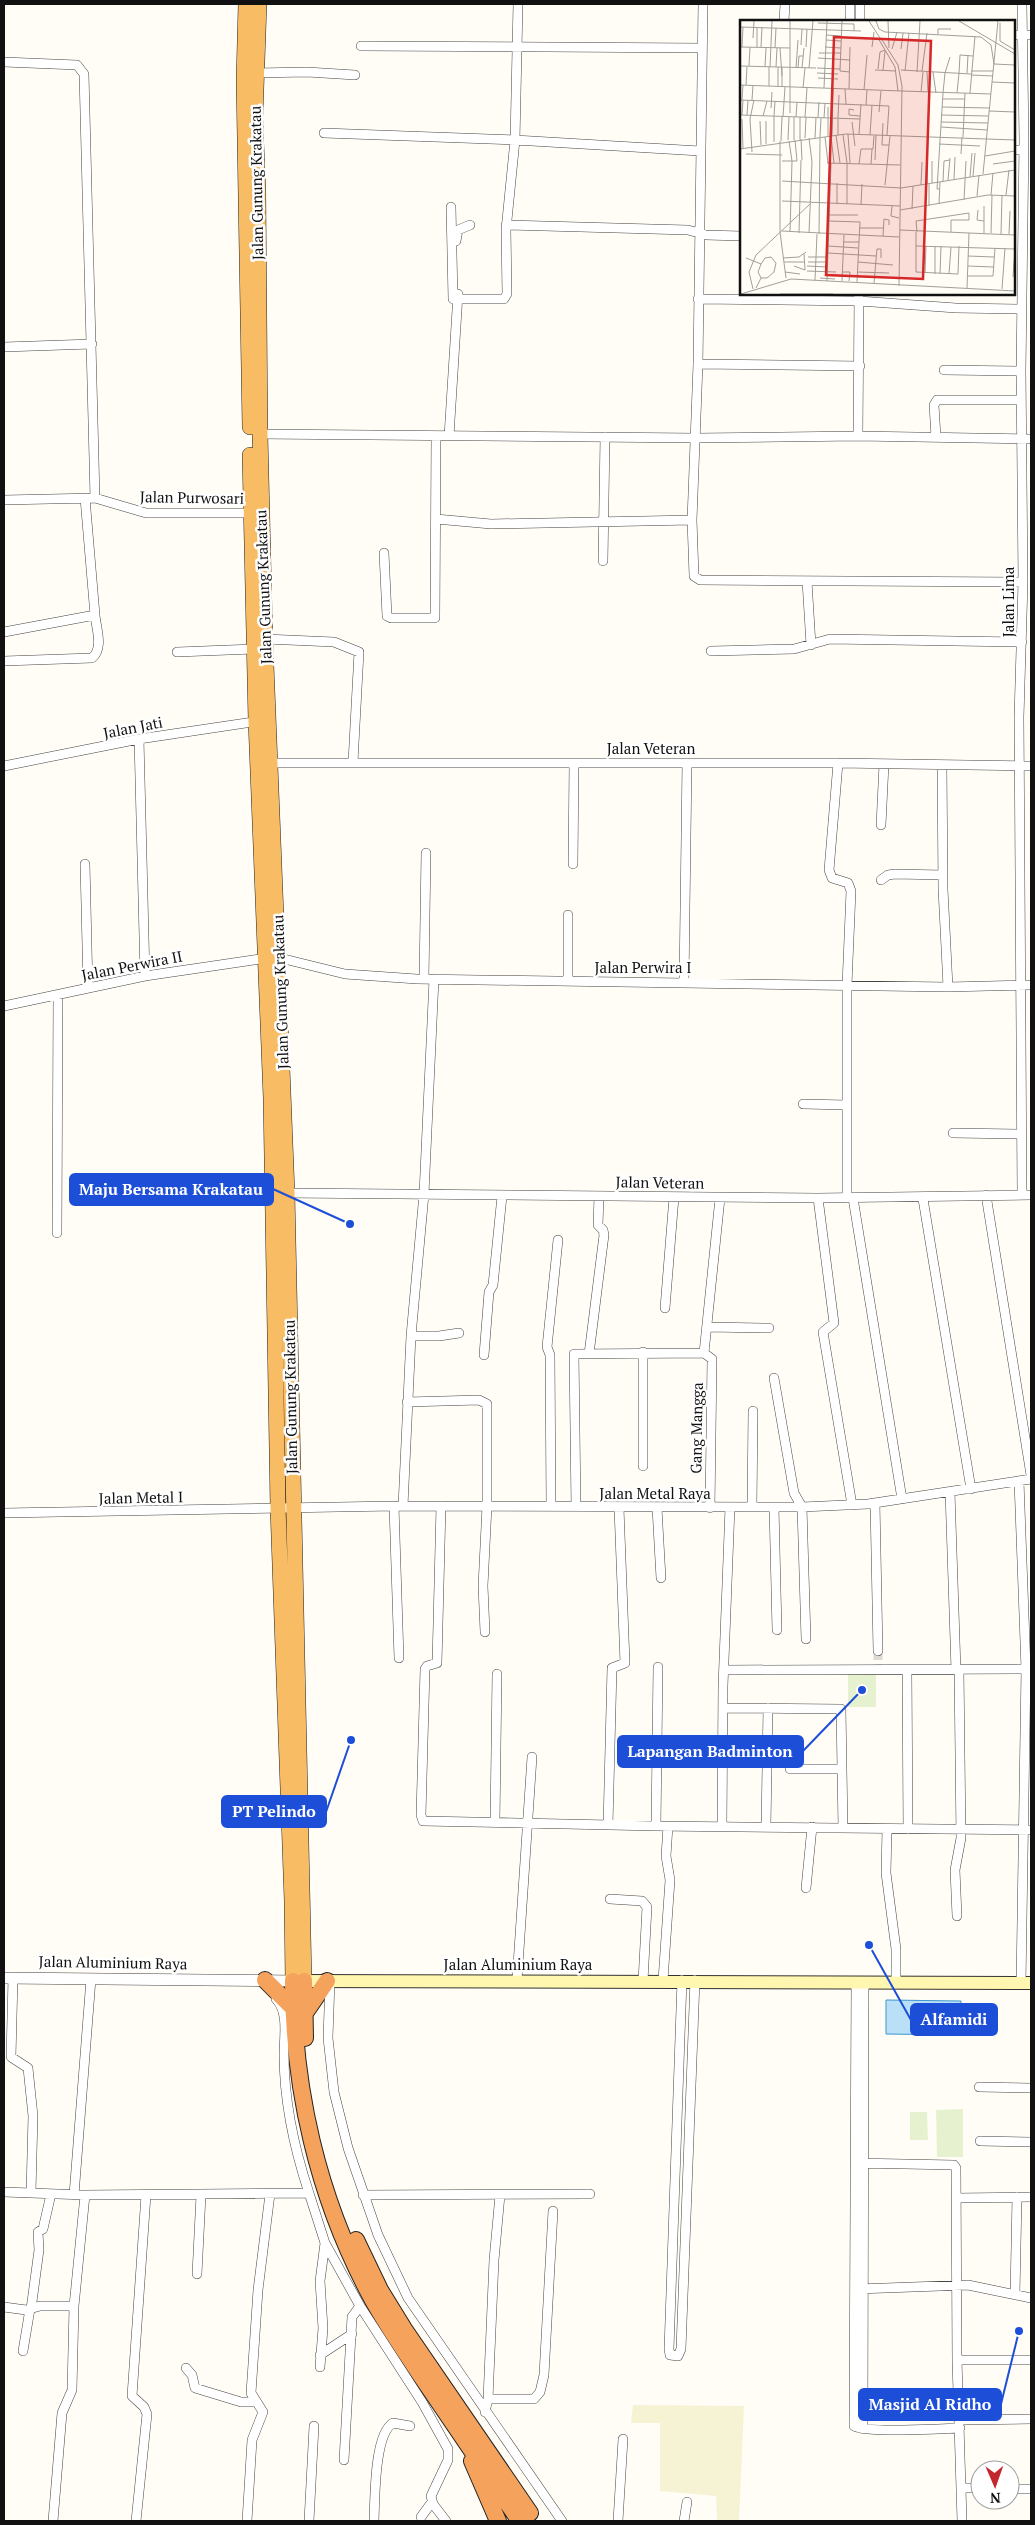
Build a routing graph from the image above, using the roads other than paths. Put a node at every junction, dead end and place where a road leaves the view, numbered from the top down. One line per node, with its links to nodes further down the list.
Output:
1 (246, 4): 56 (highway, Jalan Gunung Krakatau)
2 (259, 4): 17 (highway, Jalan Gunung Krakatau)
3 (518, 4): 14 (street)
4 (703, 4): 15 (street)
5 (785, 4): 9 (street)
6 (850, 4): 10 (street)
7 (860, 4): 11 (street)
8 (1022, 4): 12 (street, Jalan Lima)
9 (784, 20)
10 (850, 20)
11 (860, 20)
12 (1023, 35): 19 (street, Jalan Lima)
13 (361, 46): 14 (street)
14 (518, 46): 15 (street); 21 (street)
15 (702, 48): 24 (street)
16 (4, 62): 37 (street)
17 (256, 73): 18 (street); 44 (highway, Jalan Gunung Krakatau)
18 (355, 75)
19 (1023, 91): 22 (street, Jalan Lima)
20 (324, 133): 21 (street)
21 (515, 140): 24 (street); 29 (street)
22 (1027, 144): 23 (street); 25 (street, Jalan Lima)
23 (1015, 150)
24 (700, 151): 30 (street)
25 (1027, 192): 26 (street, Jalan Lima)
26 (1019, 204): 32 (street, Jalan Lima)
27 (452, 208): 34 (street)
28 (470, 225): 34 (street)
29 (506, 225): 30 (street); 34 (street)
30 (698, 233): 31 (street); 35 (street)
31 (740, 236)
32 (1018, 240): 36 (street, Jalan Lima)
33 (859, 297): 35 (street); 36 (street); 40 (street)
34 (458, 299): 46 (street)
35 (698, 299): 39 (street)
36 (1022, 308): 42 (street, Jalan Lima)
37 (92, 344): 38 (street); 54 (street)
38 (4, 347)
39 (698, 364): 40 (street); 50 (street)
40 (860, 366): 47 (street)
41 (944, 370): 42 (street)
42 (1021, 371): 43 (street, Jalan Lima)
43 (1021, 400): 49 (street); 51 (street, Jalan Lima)
44 (260, 434): 45 (street); 56 (highway, Jalan Gunung Krakatau)
45 (436, 436): 46 (street); 57 (street)
46 (449, 436): 48 (street)
47 (858, 436): 49 (street); 50 (street)
48 (605, 437): 50 (street); 59 (street)
49 (936, 437): 51 (street)
50 (696, 438): 58 (street)
51 (1021, 438): 52 (street); 63 (street, Jalan Lima)
52 (1031, 439)
53 (85, 498): 54 (street, Jalan Purwosari); 55 (street, Jalan Purwosari); 64 (street)
54 (95, 498): 56 (street, Jalan Purwosari)
55 (4, 500)
56 (257, 513): 67 (highway, Jalan Gunung Krakatau)
57 (436, 519): 59 (street); 60 (street)
58 (692, 520): 59 (street); 62 (street)
59 (604, 521): 61 (street)
60 (384, 553)
61 (603, 561)
62 (807, 580): 63 (street); 68 (street)
63 (1023, 582): 66 (street, Jalan Lima)
64 (95, 615): 65 (street); 71 (street)
65 (4, 632)
66 (1022, 642): 68 (street); 82 (street, Jalan Lima)
67 (260, 644): 70 (street); 72 (highway, Jalan Gunung Krakatau); 74 (street)
68 (811, 645): 69 (street)
69 (711, 651)
70 (177, 652)
71 (4, 661)
72 (262, 721): 73 (street, Jalan Jati); 75 (highway, Jalan Gunung Krakatau); 91 (highway, Jalan Gunung Krakatau)
73 (139, 739): 81 (street, Jalan Jati); 92 (street)
74 (352, 762): 75 (street, Jalan Veteran); 76 (street, Jalan Veteran)
75 (270, 763): 91 (highway, Jalan Gunung Krakatau)
76 (574, 763): 77 (street, Jalan Veteran); 87 (street)
77 (687, 763): 78 (street, Jalan Veteran); 96 (street)
78 (838, 763): 79 (street, Jalan Veteran); 97 (street)
79 (884, 764): 80 (street, Jalan Veteran); 84 (street)
80 (942, 765): 82 (street, Jalan Veteran); 88 (street)
81 (4, 766)
82 (1020, 766): 83 (street, Jalan Veteran); 99 (street, Jalan Lima)
83 (1031, 766)
84 (881, 825)
85 (426, 853): 93 (street)
86 (85, 864): 101 (street)
87 (573, 864)
88 (943, 875): 89 (street); 100 (street)
89 (881, 880)
90 (568, 915): 95 (street)
91 (273, 958): 92 (street, Jalan Perwira II); 93 (street, Jalan Perwira I); 108 (highway, Jalan Gunung Krakatau); 150 (highway, Jalan Gunung Krakatau)
92 (145, 976): 101 (street, Jalan Perwira II)
93 (424, 979): 94 (street, Jalan Perwira I)
94 (434, 979): 95 (street, Jalan Perwira I); 109 (street)
95 (568, 981): 96 (street, Jalan Perwira I)
96 (684, 982): 97 (street, Jalan Perwira I)
97 (847, 985): 100 (street, Jalan Perwira I); 105 (street)
98 (1031, 985): 99 (street, Jalan Perwira I)
99 (1021, 986): 100 (street, Jalan Perwira I); 107 (street, Jalan Lima)
100 (948, 987)
101 (88, 988): 102 (street, Jalan Perwira II)
102 (58, 995): 103 (street, Jalan Perwira II); 119 (street)
103 (4, 1006)
104 (802, 1104): 105 (street)
105 (847, 1104): 117 (street)
106 (953, 1133): 107 (street)
107 (1021, 1134): 111 (street, Jalan Lima)
108 (287, 1193): 109 (street, Jalan Veteran); 151 (highway, Jalan Gunung Krakatau)
109 (424, 1194): 112 (street, Jalan Veteran); 125 (street)
110 (986, 1195): 111 (street, Jalan Veteran); 118 (street, Jalan Veteran); 134 (street)
111 (1027, 1195)
112 (502, 1196): 113 (street, Jalan Veteran); 129 (street)
113 (599, 1196): 114 (street, Jalan Veteran); 128 (street)
114 (674, 1197): 115 (street, Jalan Veteran); 121 (street)
115 (720, 1198): 116 (street, Jalan Veteran); 122 (street)
116 (818, 1198): 117 (street, Jalan Veteran); 140 (street)
117 (850, 1198): 118 (street, Jalan Veteran); 138 (street)
118 (922, 1198): 136 (street)
119 (57, 1233)
120 (558, 1240): 144 (street)
121 (665, 1308)
122 (707, 1327): 123 (street); 127 (street)
123 (769, 1328)
124 (459, 1333): 125 (street)
125 (412, 1336): 131 (street)
126 (643, 1352): 127 (street); 128 (street); 133 (street)
127 (704, 1353): 154 (street, Gang Mangga)
128 (589, 1354): 145 (street)
129 (484, 1355)
130 (774, 1378): 149 (street)
131 (407, 1402): 141 (street); 143 (street)
132 (753, 1411): 147 (street)
133 (643, 1466)
134 (1031, 1477): 135 (street, Jalan Metal Raya)
135 (1019, 1481): 136 (street, Jalan Metal Raya); 163 (street)
136 (971, 1489): 137 (street, Jalan Metal Raya)
137 (950, 1492): 138 (street, Jalan Metal Raya); 166 (street)
138 (902, 1499): 139 (street, Jalan Metal Raya)
139 (875, 1503): 140 (street, Jalan Metal Raya); 160 (street)
140 (852, 1505): 149 (street, Jalan Metal Raya)
141 (399, 1506): 142 (street, Jalan Metal Raya); 151 (street, Jalan Metal Raya); 161 (street)
142 (441, 1506): 143 (street, Jalan Metal Raya); 173 (street)
143 (487, 1506): 144 (street, Jalan Metal Raya); 158 (street)
144 (551, 1506): 145 (street, Jalan Metal Raya)
145 (576, 1507): 152 (street, Jalan Metal Raya)
146 (730, 1507): 147 (street, Jalan Metal Raya); 154 (street, Jalan Metal Raya); 164 (street)
147 (752, 1507): 148 (street, Jalan Metal Raya)
148 (774, 1507): 149 (street, Jalan Metal Raya); 157 (street)
149 (802, 1507): 159 (street)
150 (278, 1508): 151 (street, Jalan Metal Raya); 155 (street, Jalan Metal I); 195 (highway, Jalan Gunung Krakatau)
151 (294, 1508): 195 (highway, Jalan Gunung Krakatau)
152 (619, 1508): 153 (street, Jalan Metal Raya); 175 (street)
153 (657, 1508): 154 (street, Jalan Metal Raya); 156 (street)
154 (710, 1508)
155 (4, 1513)
156 (661, 1578)
157 (777, 1630)
158 (485, 1632)
159 (806, 1639)
160 (878, 1651)
161 (399, 1658)
162 (658, 1667): 176 (street)
163 (1028, 1669): 166 (street); 185 (street)
164 (725, 1670): 165 (street); 168 (street)
165 (907, 1670): 166 (street); 183 (street)
166 (958, 1670): 184 (street)
167 (497, 1674): 173 (street)
168 (724, 1708): 169 (street); 178 (street)
169 (768, 1708): 172 (street); 179 (street)
170 (532, 1757): 174 (street)
171 (790, 1768): 172 (street)
172 (842, 1769): 181 (street)
173 (495, 1822): 174 (street)
174 (529, 1823): 175 (street); 192 (street)
175 (608, 1825): 176 (street)
176 (656, 1826): 177 (street)
177 (668, 1826): 178 (street); 193 (street)
178 (722, 1826): 179 (street)
179 (766, 1826): 180 (street)
180 (812, 1827): 181 (street); 186 (street)
181 (843, 1828): 182 (street)
182 (887, 1829): 183 (street); 199 (street)
183 (908, 1829): 184 (street)
184 (960, 1829): 185 (street); 188 (street)
185 (1027, 1830): 200 (street)
186 (806, 1888)
187 (610, 1899): 197 (street)
188 (957, 1916)
189 (8, 1978): 190 (street, Jalan Aluminium Raya); 210 (street)
190 (91, 1979): 191 (street, Jalan Aluminium Raya); 216 (street)
191 (258, 1980): 195 (street, Jalan Aluminium Raya); 201 (highway); 211 (street)
192 (517, 1980): 196 (main road, Jalan Aluminium Raya); 197 (main road, Jalan Aluminium Raya)
193 (663, 1980): 194 (main road, Jalan Aluminium Raya); 197 (main road, Jalan Aluminium Raya)
194 (688, 1980): 198 (main road, Jalan Aluminium Raya); 202 (street); 203 (street)
195 (298, 1981): 196 (main road, Jalan Aluminium Raya); 201 (highway)
196 (329, 1981): 201 (highway); 214 (street)
197 (643, 1981)
198 (860, 1982): 199 (main road, Jalan Aluminium Raya); 208 (street)
199 (896, 1982): 200 (main road, Jalan Aluminium Raya)
200 (1026, 1983)
201 (299, 2011): 250 (highway); 260 (highway)
202 (680, 2037): 203 (street); 224 (street)
203 (692, 2037): 225 (street)
204 (979, 2087): 205 (street)
205 (1031, 2088)
206 (980, 2141): 207 (street)
207 (1031, 2142)
208 (859, 2163): 223 (street); 232 (street)
209 (4, 2192): 210 (street)
210 (30, 2192): 212 (street)
211 (309, 2193): 213 (street); 229 (street)
212 (52, 2194): 216 (street); 238 (street)
213 (270, 2194): 219 (street); 247 (street)
214 (363, 2194): 220 (street); 248 (street)
215 (590, 2194): 220 (street)
216 (74, 2195): 217 (street)
217 (85, 2195): 218 (street); 235 (street)
218 (146, 2195): 219 (street); 263 (street)
219 (201, 2195): 230 (street)
220 (500, 2195): 246 (street)
221 (1031, 2196): 222 (street)
222 (1017, 2197): 223 (street); 233 (street)
223 (956, 2198): 231 (street)
224 (674, 2208): 225 (street); 227 (street)
225 (686, 2208): 228 (street)
226 (553, 2211): 246 (street)
227 (674, 2223): 228 (street); 228 (street)
228 (686, 2224)
229 (325, 2243): 236 (street); 241 (street)
230 (197, 2274)
231 (958, 2286): 232 (street); 233 (street); 242 (street)
232 (859, 2288): 251 (street)
233 (1014, 2294): 234 (street)
234 (1031, 2298)
235 (74, 2306): 238 (street); 262 (street)
236 (360, 2306): 239 (street); 258 (street)
237 (4, 2307): 238 (street)
238 (30, 2309): 240 (street)
239 (352, 2334): 241 (street); 255 (street)
240 (23, 2351)
241 (320, 2355): 244 (street)
242 (957, 2360): 243 (street); 251 (street)
243 (1031, 2360)
244 (320, 2367)
245 (186, 2368): 247 (street)
246 (488, 2399): 248 (street)
247 (255, 2402): 264 (street)
248 (485, 2412): 269 (street)
249 (1031, 2419): 251 (street)
250 (454, 2423): 260 (highway); 268 (highway)
251 (960, 2424): 256 (street)
252 (314, 2426): 265 (street)
253 (410, 2426): 266 (street)
254 (623, 2439): 270 (street)
255 (344, 2460)
256 (962, 2488): 257 (street); 272 (street)
257 (970, 2488)
258 (432, 2502): 261 (street); 267 (street)
259 (687, 2502): 271 (street)
260 (525, 2516)
261 (421, 2517)
262 (53, 2521)
263 (136, 2521)
264 (247, 2521)
265 (310, 2521)
266 (374, 2521)
267 (446, 2521)
268 (498, 2521)
269 (562, 2521)
270 (618, 2521)
271 (684, 2521)
272 (962, 2521)

